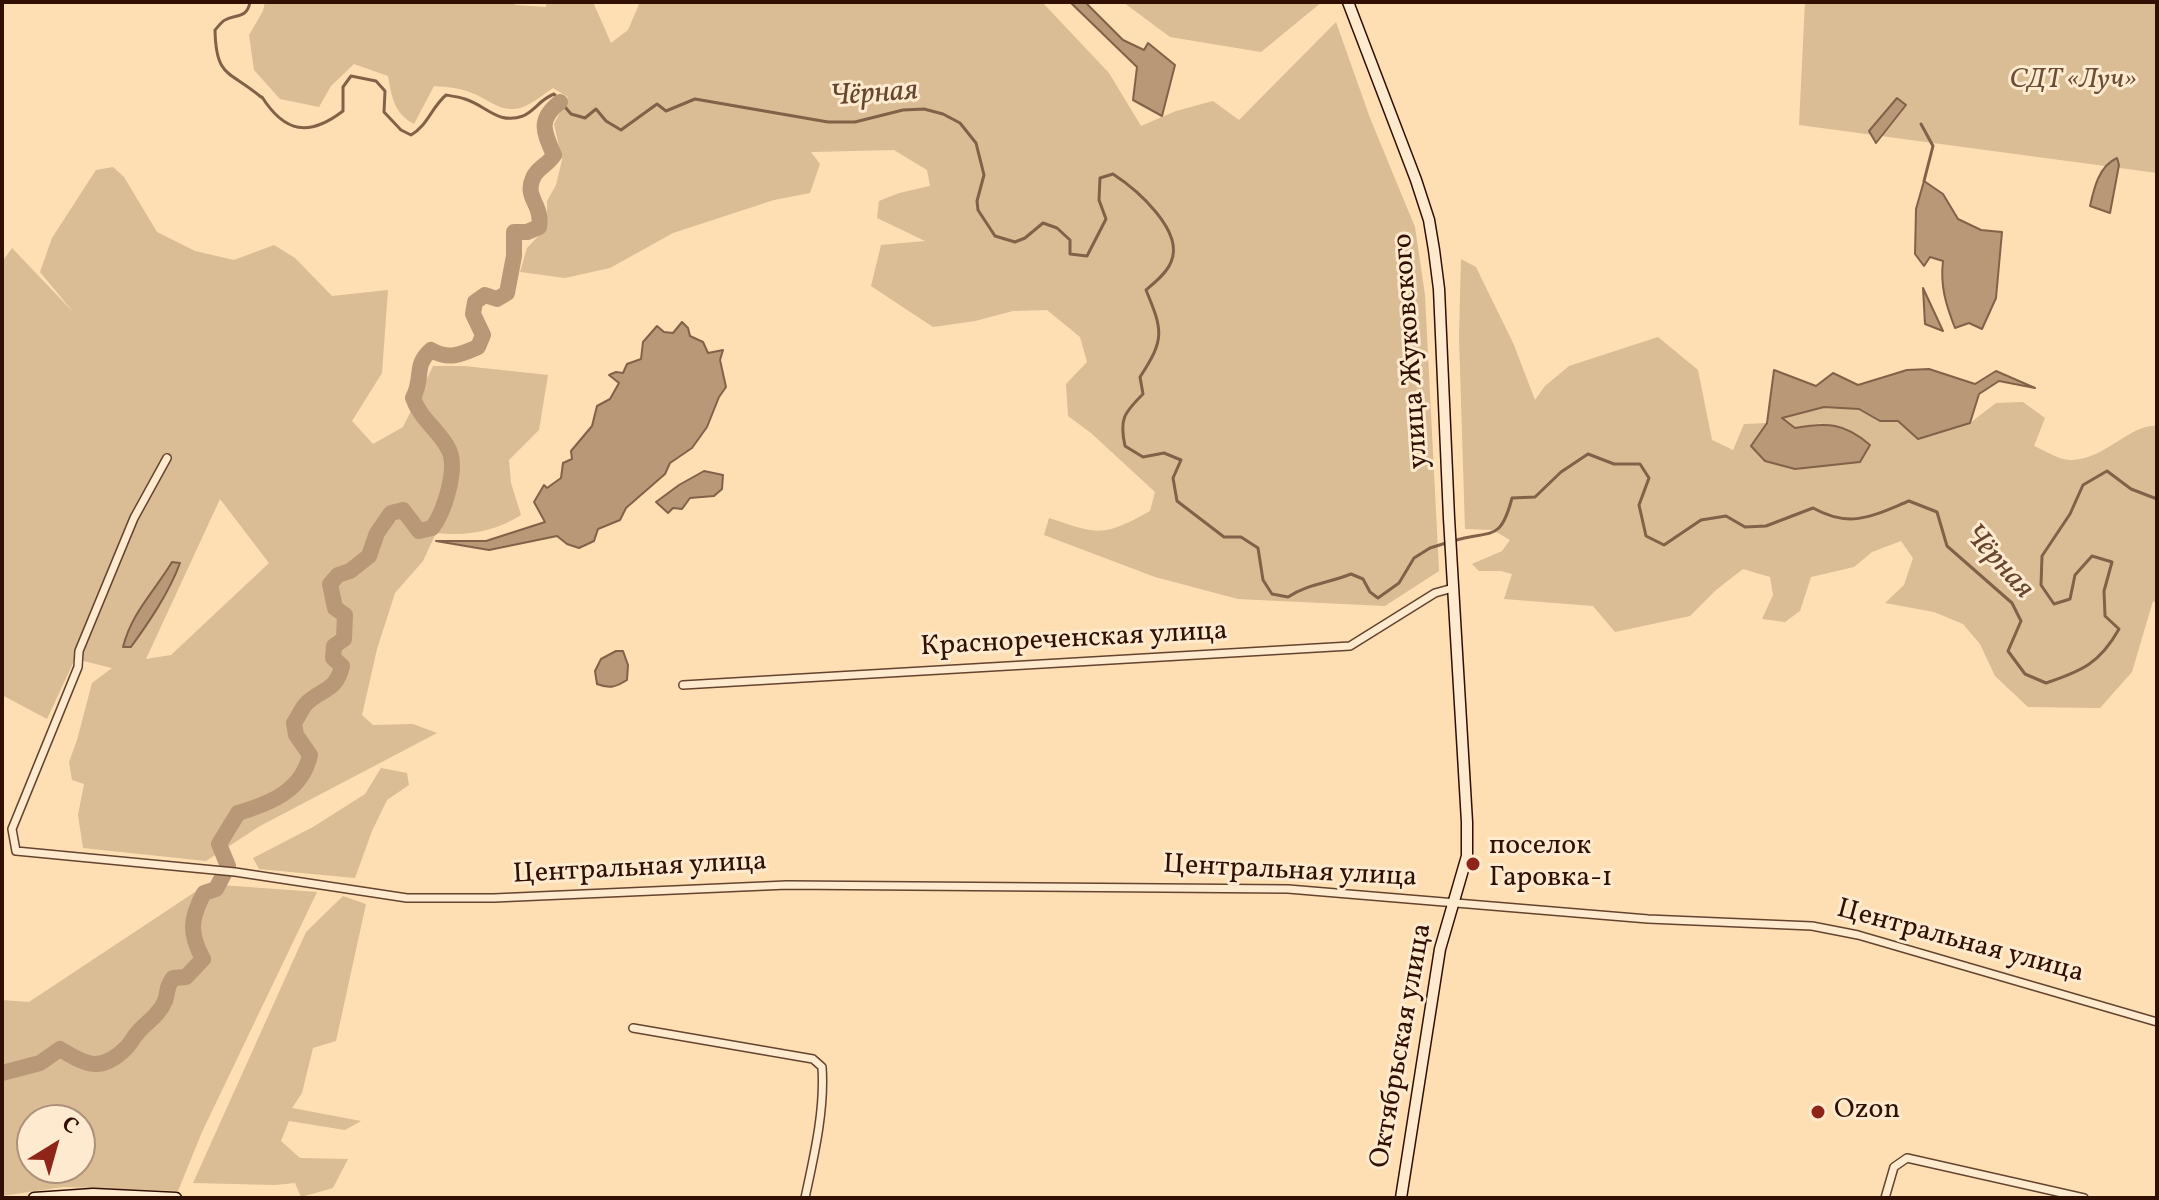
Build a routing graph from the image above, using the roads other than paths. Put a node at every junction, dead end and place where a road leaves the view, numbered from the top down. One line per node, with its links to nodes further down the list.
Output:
1 (1348, 2): 3 (main road, улица Жуковского)
2 (167, 458): 6 (street, Центральная улица)
3 (1452, 569): 4 (main road, Октябрьская улица)
4 (1453, 588): 5 (street, Краснореченская улица); 6 (main road, Октябрьская улица)
5 (683, 685)
6 (1454, 904): 7 (street, Центральная улица); 12 (main road, Октябрьская улица)
7 (2157, 1022)
8 (633, 1028): 11 (street)
9 (34, 1198): 10 (main road)
10 (176, 1198)
11 (805, 1198)
12 (1401, 1198)
13 (1885, 1198): 14 (street)
14 (2084, 1198)

